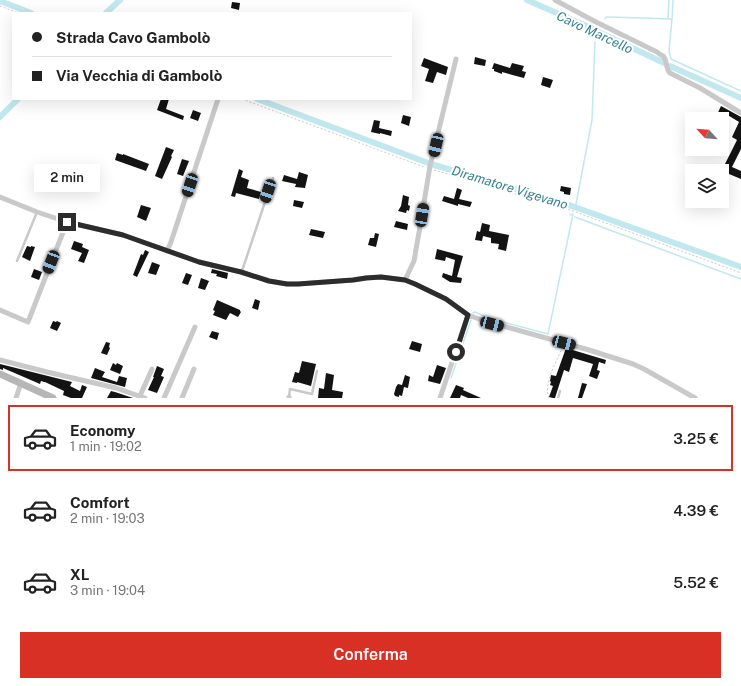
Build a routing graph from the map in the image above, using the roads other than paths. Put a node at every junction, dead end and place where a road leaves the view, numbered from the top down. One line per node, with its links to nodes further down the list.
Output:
1 (555, 0): 4 (street)
2 (456, 59): 12 (street)
3 (218, 100): 9 (street)
4 (741, 113)
5 (273, 178): 11 (lane)
6 (0, 197): 7 (street)
7 (37, 212): 8 (street); 10 (lane)
8 (67, 222): 9 (street); 13 (street)
9 (167, 251): 11 (street)
10 (17, 262)
11 (241, 272): 12 (street)
12 (405, 280): 14 (street)
13 (0, 310)
14 (468, 315): 29 (street); 31 (street)
15 (195, 327): 26 (street)
16 (0, 360): 23 (street)
17 (152, 368): 23 (street)
18 (194, 369): 27 (street)
19 (317, 371): 28 (lane)
20 (0, 374): 21 (main road)
21 (20, 383): 24 (street); 25 (main road)
22 (560, 391): 30 (lane)
23 (142, 397)
24 (16, 398)
25 (53, 398)
26 (164, 398)
27 (182, 398)
28 (289, 398)
29 (440, 398)
30 (558, 398)
31 (695, 398)

